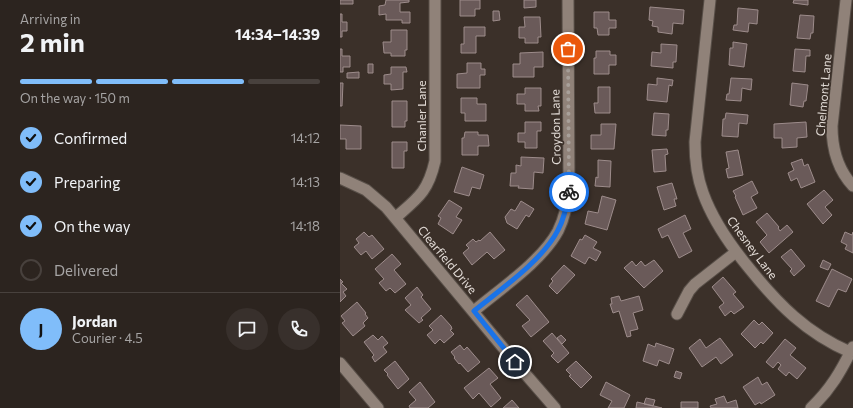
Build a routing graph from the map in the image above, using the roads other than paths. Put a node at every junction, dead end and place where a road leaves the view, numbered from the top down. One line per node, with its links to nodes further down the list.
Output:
1 (434, 0): 7 (street, Chanler Lane)
2 (568, 0): 9 (street, Croydon Lane)
3 (710, 0): 8 (street, Chesney Lane)
4 (846, 0): 6 (street, Chelmont Lane)
5 (340, 178): 7 (street, Clearfield Drive)
6 (853, 186)
7 (395, 218): 9 (street, Clearfield Drive)
8 (736, 252): 10 (street); 11 (street, Chesney Lane)
9 (474, 311): 14 (street, Clearfield Drive)
10 (677, 314)
11 (852, 349): 15 (street)
12 (340, 363): 13 (street)
13 (378, 408)
14 (555, 408)
15 (811, 408)

